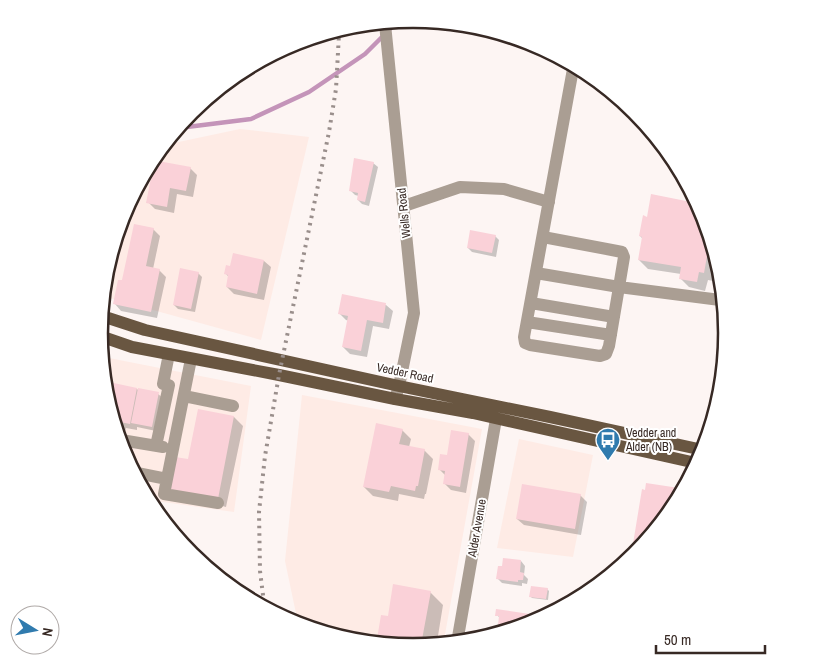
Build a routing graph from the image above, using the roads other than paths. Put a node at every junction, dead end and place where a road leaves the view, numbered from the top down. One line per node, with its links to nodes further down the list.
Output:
1 (385, 29): 4 (street, Wells Road)
2 (572, 72): 3 (street)
3 (549, 202): 4 (street); 5 (street)
4 (404, 206): 17 (street, Wells Road)
5 (542, 237): 6 (street); 7 (street)
6 (536, 273): 7 (street); 9 (street)
7 (619, 287): 8 (street); 10 (street)
8 (716, 299)
9 (531, 303): 10 (street); 12 (street)
10 (614, 316): 13 (street)
11 (109, 318): 17 (main road, Vedder Road)
12 (527, 322): 13 (street); 13 (street)
13 (611, 335)
14 (108, 339): 15 (main road)
15 (169, 354): 16 (main road); 23 (street)
16 (191, 358): 18 (street); 19 (main road)
17 (400, 386): 19 (street, Wells Road); 24 (main road, Vedder Road)
18 (184, 396): 20 (street); 25 (street)
19 (395, 400): 21 (main road)
20 (233, 406)
21 (496, 419): 26 (main road); 30 (street, Alder Avenue)
22 (128, 441): 23 (street)
23 (156, 446): 25 (street)
24 (695, 448)
25 (173, 449): 28 (street)
26 (689, 462)
27 (143, 474): 28 (street)
28 (167, 479): 29 (street)
29 (218, 503)
30 (458, 634)

